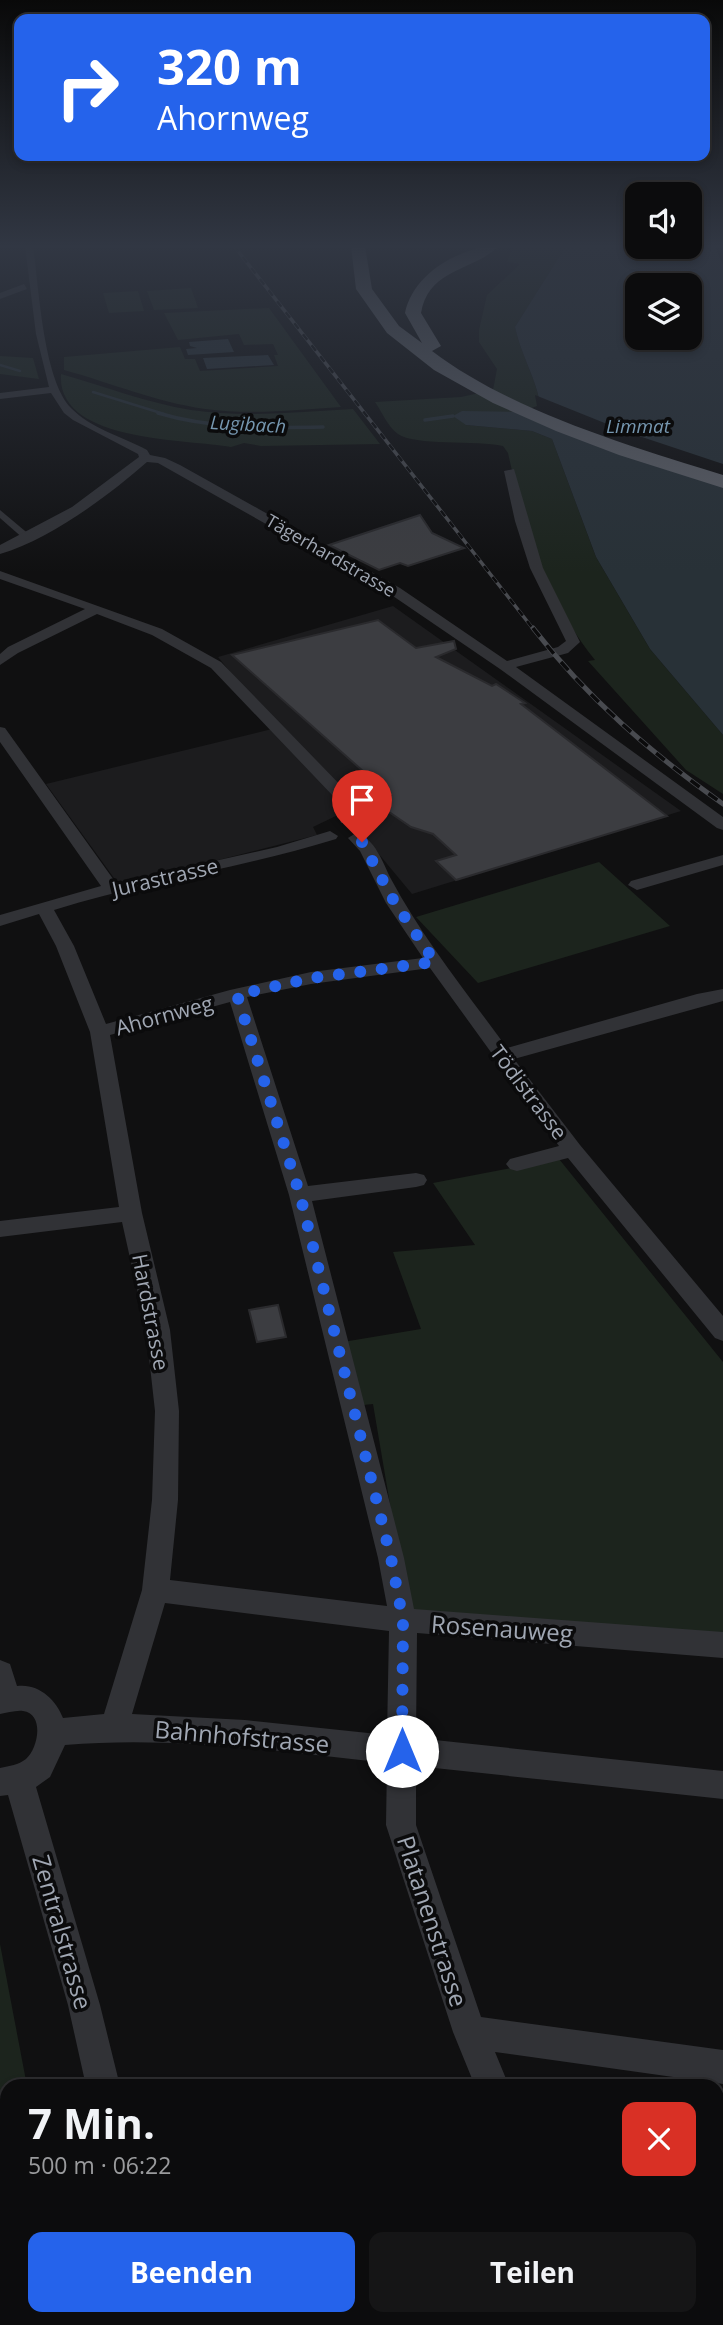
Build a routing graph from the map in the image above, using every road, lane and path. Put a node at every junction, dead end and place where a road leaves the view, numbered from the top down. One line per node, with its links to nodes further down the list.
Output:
1 (47, 354): 4 (street)
2 (426, 354): 6 (highway)
3 (445, 354): 6 (highway)
4 (53, 390): 5 (street); 7 (street, Tägerhardstrasse)
5 (0, 396)
6 (523, 404): 9 (highway); 10 (highway)
7 (145, 458): 12 (street); 17 (street, Tägerhardstrasse)
8 (510, 471): 17 (street)
9 (723, 471)
10 (723, 482)
11 (0, 513): 12 (street)
12 (28, 538): 13 (street)
13 (0, 550)
14 (0, 575): 15 (street)
15 (96, 609): 16 (street); 20 (street)
16 (0, 660)
17 (505, 666): 19 (street, Tägerhardstrasse)
18 (0, 731): 23 (street)
19 (723, 825)
20 (351, 829): 23 (street, Jurastrasse); 26 (street, Tödistrasse)
21 (723, 860): 22 (street)
22 (637, 885)
23 (112, 889): 24 (street, Jurastrasse)
24 (44, 907): 25 (street, Jurastrasse); 29 (street, Hardstrasse)
25 (0, 921)
26 (435, 962): 27 (street, Ahornweg); 30 (street, Tödistrasse)
27 (237, 995): 29 (street, Ahornweg); 34 (street, Platanenstrasse)
28 (723, 996): 30 (street)
29 (100, 1032): 35 (street, Hardstrasse)
30 (502, 1056): 31 (street, Tödistrasse)
31 (573, 1150): 32 (street); 37 (street, Tödistrasse)
32 (517, 1164)
33 (416, 1180): 34 (street)
34 (300, 1195): 39 (street, Platanenstrasse)
35 (131, 1213): 36 (street); 38 (street, Hardstrasse)
36 (0, 1230)
37 (719, 1320)
38 (156, 1590): 39 (street, Rosenauweg); 42 (street, Hardstrasse)
39 (403, 1620): 40 (street, Rosenauweg); 44 (street, Platanenstrasse)
40 (723, 1645)
41 (2, 1691): 43 (street)
42 (116, 1727): 43 (street, Bahnhofstrasse); 44 (street, Bahnhofstrasse)
43 (54, 1732): 45 (street)
44 (402, 1751): 46 (street, Bahnhofstrasse); 47 (street, Platanenstrasse)
45 (9, 1781): 49 (street, Zentralstrasse)
46 (723, 1785)
47 (470, 2032): 48 (street); 50 (street, Platanenstrasse)
48 (723, 2067)
49 (101, 2079)
50 (489, 2079)

